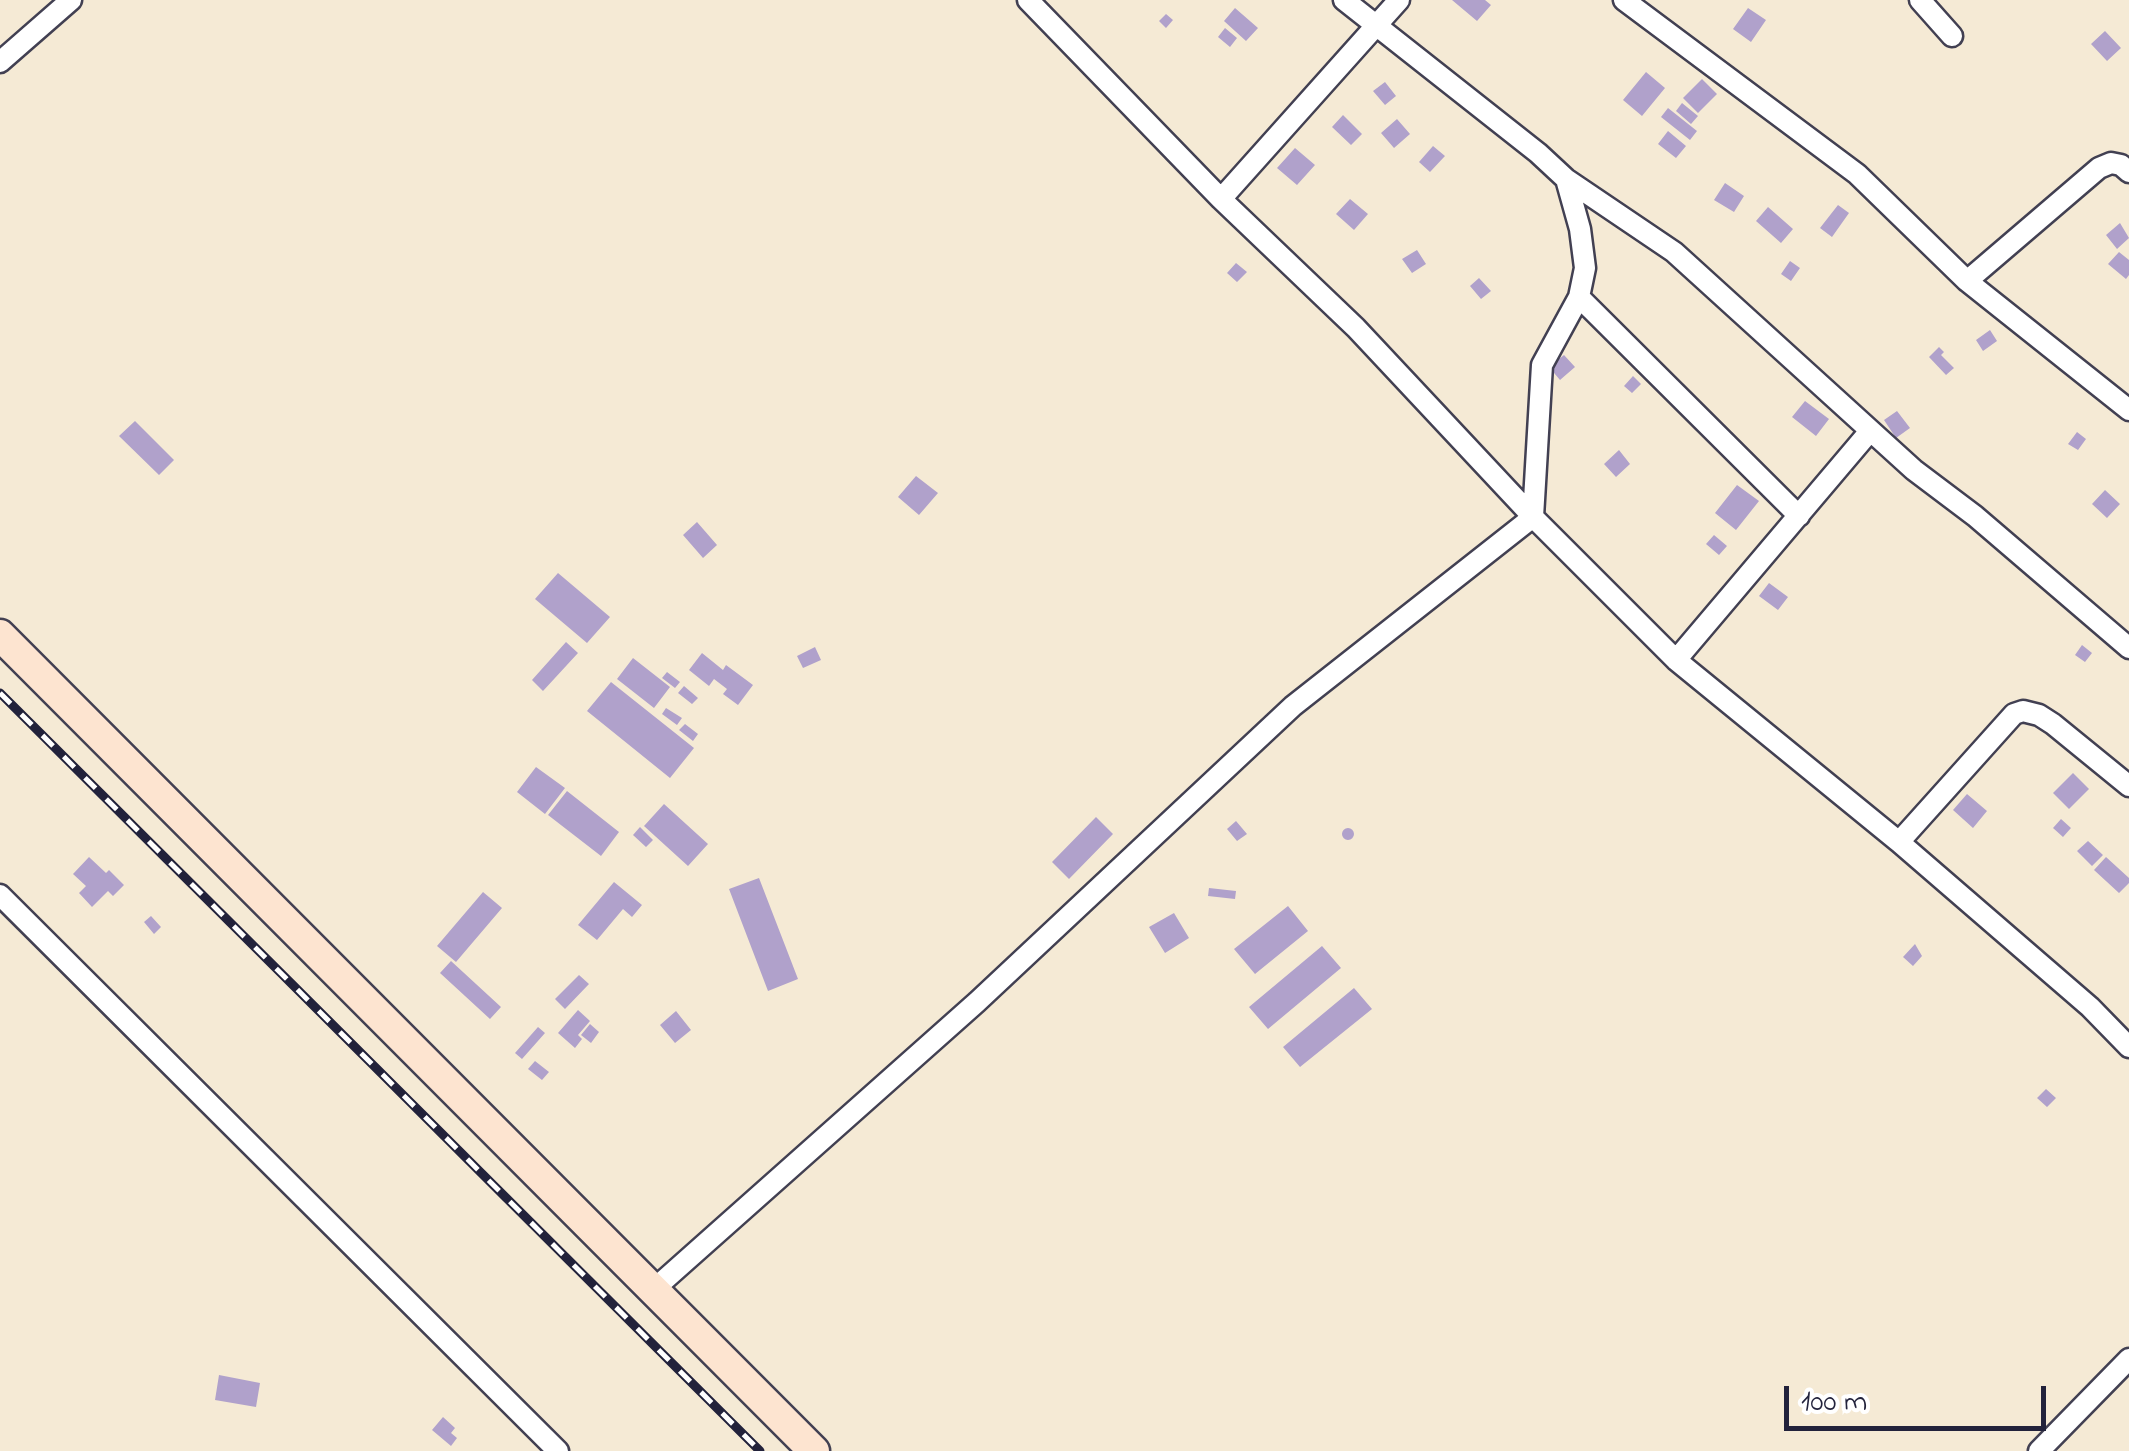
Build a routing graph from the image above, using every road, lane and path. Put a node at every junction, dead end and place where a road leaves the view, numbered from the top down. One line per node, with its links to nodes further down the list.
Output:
1 (71, 0): 9 (street)
2 (1028, 0): 12 (street)
3 (1344, 0): 7 (street)
4 (1399, 0): 7 (street)
5 (1624, 0): 13 (street)
6 (1920, 0): 8 (street)
7 (1376, 28): 11 (street); 12 (street)
8 (1952, 36)
9 (0, 62)
10 (2129, 172): 13 (street)
11 (1566, 179): 14 (street); 16 (street)
12 (1221, 199): 18 (street)
13 (1967, 281): 15 (street)
14 (1579, 297): 17 (street); 18 (street)
15 (2129, 410)
16 (1870, 431): 17 (street); 20 (street)
17 (1799, 516): 21 (street)
18 (1533, 517): 21 (street); 26 (street)
19 (0, 635): 26 (street)
20 (2129, 648)
21 (1676, 660): 23 (street)
22 (2129, 786): 23 (street)
23 (1899, 842): 25 (street)
24 (0, 895): 28 (street)
25 (2129, 1047)
26 (653, 1290): 29 (street)
27 (2129, 1360): 30 (street)
28 (558, 1451)
29 (814, 1451)
30 (2039, 1451)

